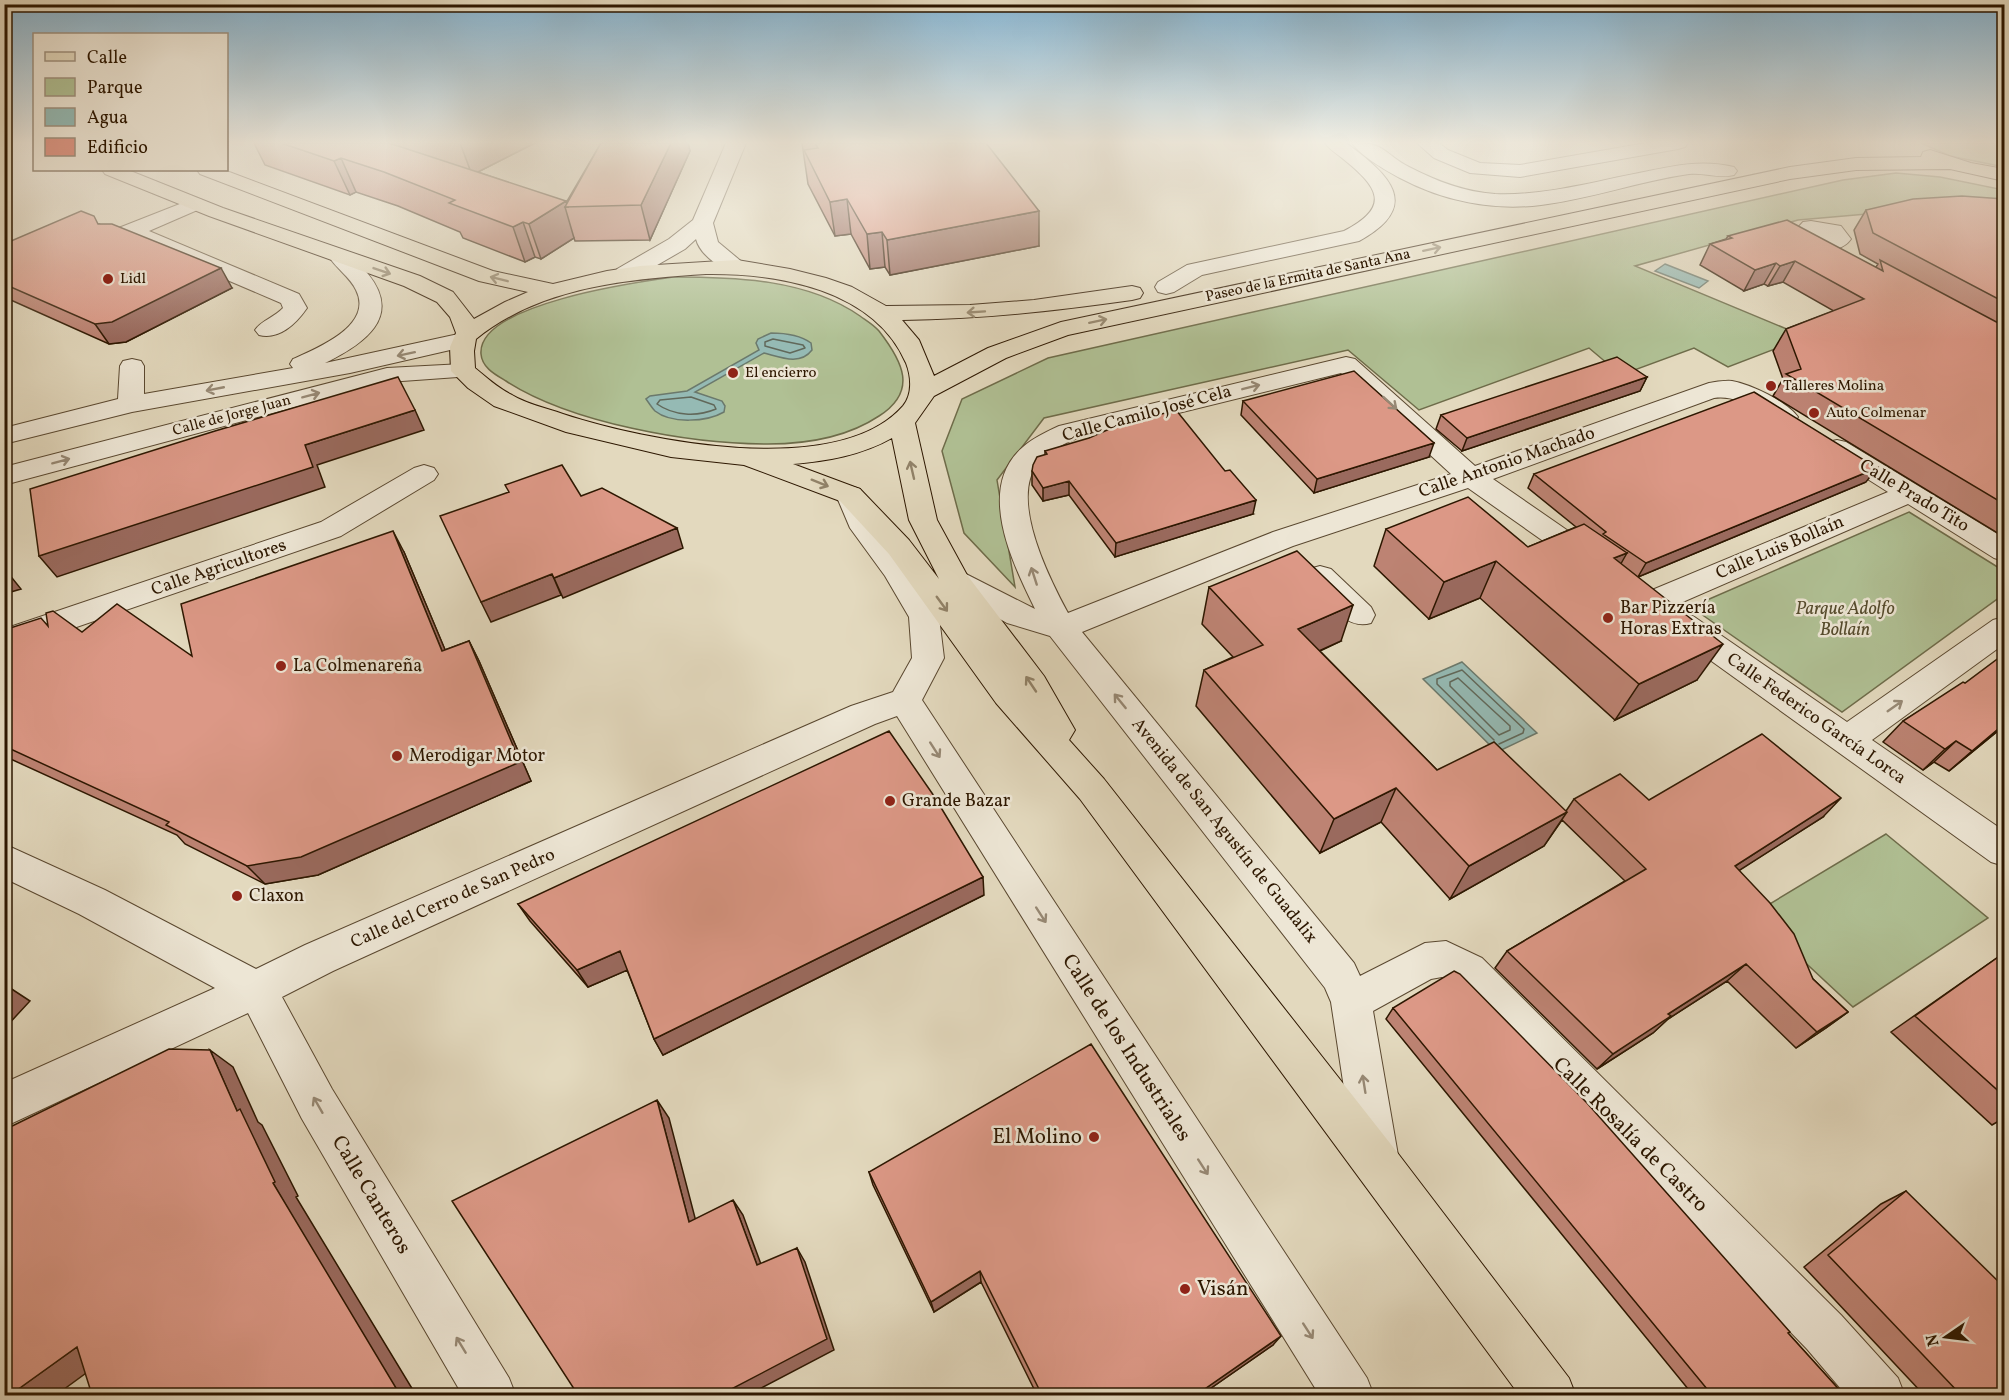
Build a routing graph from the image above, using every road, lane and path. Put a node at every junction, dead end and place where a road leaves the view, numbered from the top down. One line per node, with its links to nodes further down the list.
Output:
1 (185, 208): 17 (street)
2 (207, 208): 10 (main road)
3 (308, 208): 15 (main road, one-way to 3)
4 (708, 208): 8 (street)
5 (1383, 208): 14 (street)
6 (1546, 208): 14 (main road, Paseo de la Ermita de Santa Ana)
7 (1625, 208): 24 (main road, Paseo de la Ermita de Santa Ana, one-way to 7)
8 (702, 223): 12 (street); 13 (street)
9 (1829, 243): 11 (street)
10 (340, 257): 18 (main road, one-way to 18); 22 (street)
11 (1846, 259)
12 (737, 267): 13 (main road); 16 (main road)
13 (625, 274): 15 (main road)
14 (1166, 287): 16 (main road, Paseo de la Ermita de Santa Ana, one-way to 16)
15 (556, 291): 18 (main road)
16 (881, 313): 24 (main road)
17 (267, 330)
18 (466, 337): 21 (main road); 22 (street, Calle de Jorge Juan, one-way to 22)
19 (1346, 364): 31 (street, Calle Federico García Lorca, one-way to 31); 39 (street, Calle Camilo José Cela, one-way to 19)
20 (132, 366): 25 (street)
21 (463, 371): 28 (main road); 30 (street, Calle de Jorge Juan, one-way to 21)
22 (257, 381): 25 (street, Calle de Jorge Juan, one-way to 25)
23 (1730, 388): 31 (street, Calle Antonio Machado); 32 (street, Calle Prado Tito)
24 (924, 391): 26 (main road)
25 (131, 404): 27 (street, Calle de Jorge Juan)
26 (902, 421): 28 (main road); 36 (main road, Avenida de San Agustín de Guadalix, one-way to 26)
27 (4, 436)
28 (749, 457): 33 (main road, Avenida de San Agustín de Guadalix, one-way to 33)
29 (423, 474): 41 (street, Calle Agricultores)
30 (4, 476)
31 (1472, 477): 34 (street, Calle Antonio Machado); 37 (street, Calle Federico García Lorca)
32 (1910, 493): 35 (street, Calle Prado Tito); 37 (street, Calle Luis Bollaín)
33 (850, 495): 42 (street); 44 (main road, Avenida de San Agustín de Guadalix, one-way to 44)
34 (1283, 539): 38 (street); 39 (street, Calle Antonio Machado)
35 (2004, 550)
36 (955, 581): 39 (street); 44 (main road, Avenida de San Agustín de Guadalix, one-way to 36)
37 (1651, 603): 43 (street, Calle Federico García Lorca)
38 (1360, 615)
39 (1061, 628): 48 (street, Avenida de San Agustín de Guadalix, one-way to 39)
40 (2004, 628): 43 (street, one-way to 40)
41 (4, 641)
42 (905, 701): 47 (street, Calle del Cerro de San Pedro); 52 (street, Calle de los Industriales, one-way to 52)
43 (1847, 740): 45 (street, Calle Federico García Lorca)
44 (1092, 789): 50 (main road, Avenida de San Agustín de Guadalix)
45 (2004, 851)
46 (4, 860): 47 (street)
47 (257, 990): 49 (street, Calle del Cerro de San Pedro); 51 (street, Calle Canteros, one-way to 47)
48 (1351, 1002): 50 (street, Avenida de San Agustín de Guadalix, one-way to 48); 54 (street, Calle Rosalía de Castro)
49 (4, 1106)
50 (1377, 1163): 53 (main road, Avenida de San Agustín de Guadalix)
51 (491, 1395)
52 (1349, 1395)
53 (1551, 1395)
54 (1880, 1395)

